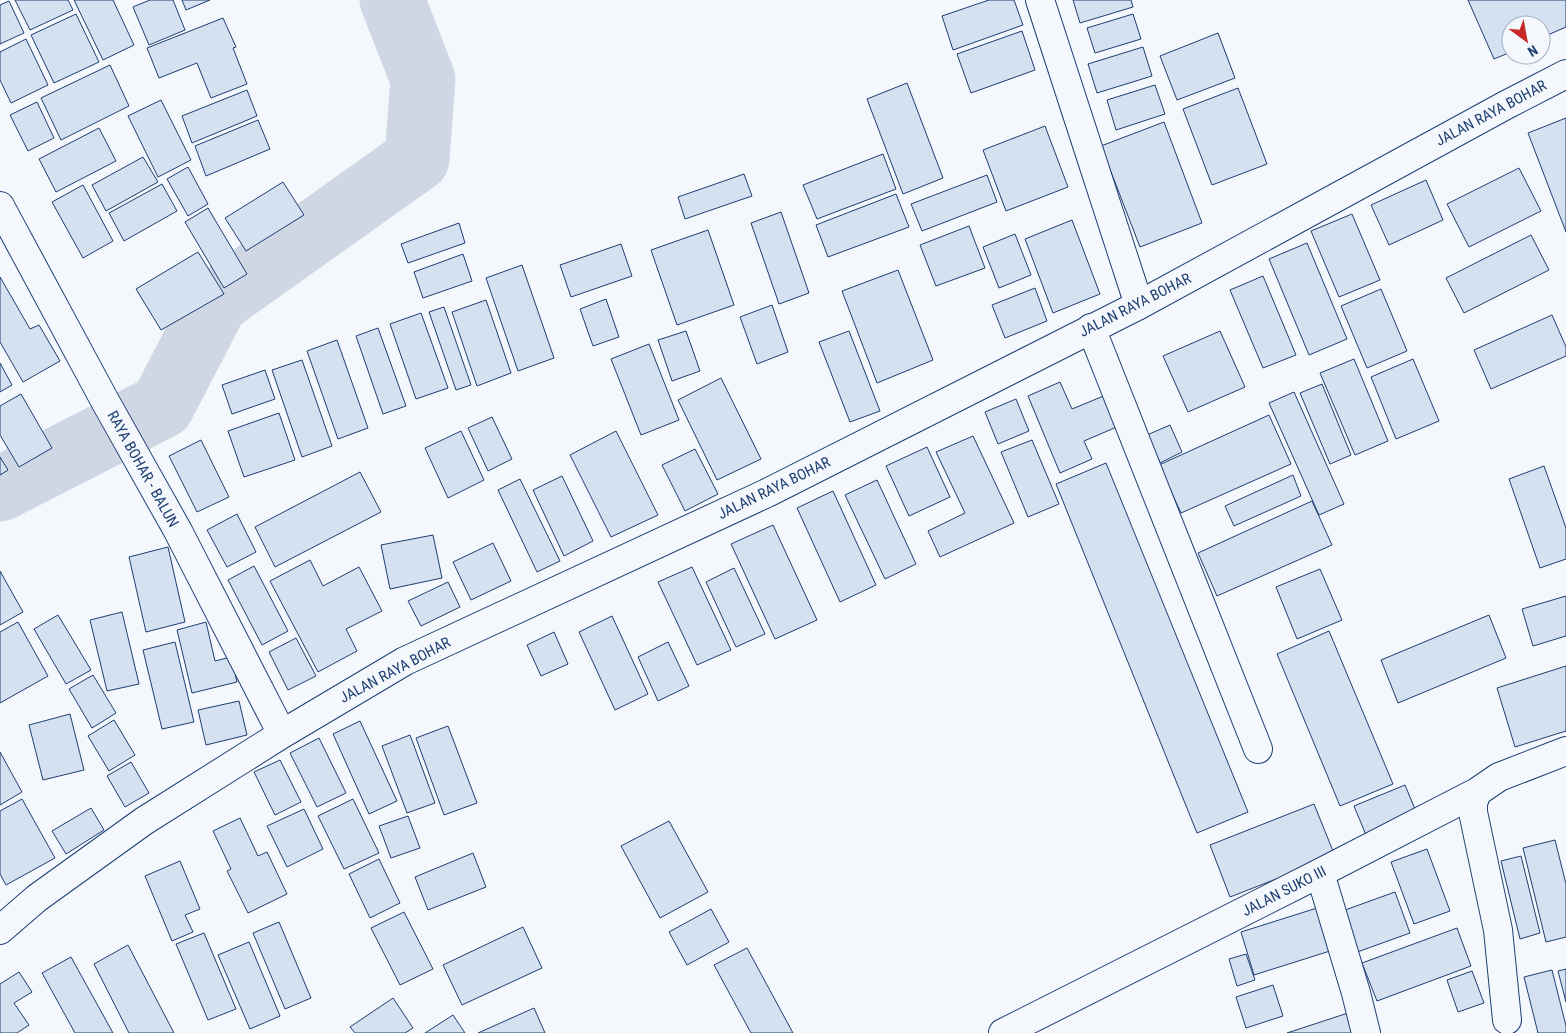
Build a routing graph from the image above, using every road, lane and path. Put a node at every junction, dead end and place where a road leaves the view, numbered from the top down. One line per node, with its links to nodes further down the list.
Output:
1 (1040, 0): 4 (street)
2 (1566, 74): 4 (street, JALAN RAYA BOHAR)
3 (0, 206): 6 (street, RAYA BOHAR - BALUN)
4 (1139, 305): 5 (street, JALAN RAYA BOHAR)
5 (1091, 328): 6 (street, JALAN RAYA BOHAR); 7 (street)
6 (282, 734): 11 (street, JALAN RAYA BOHAR)
7 (1258, 749)
8 (1566, 751): 9 (street, JALAN SUKO III)
9 (1477, 792): 10 (street, JALAN SUKO III); 12 (street)
10 (1320, 873): 13 (street, JALAN SUKO III); 14 (street)
11 (0, 930)
12 (1506, 1020)
13 (1003, 1033)
14 (1366, 1033)

